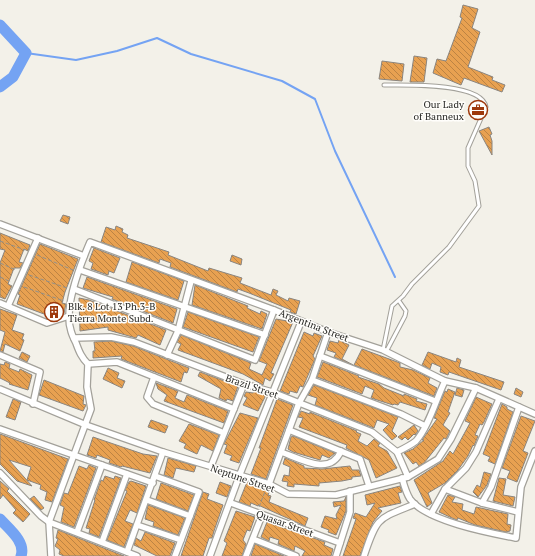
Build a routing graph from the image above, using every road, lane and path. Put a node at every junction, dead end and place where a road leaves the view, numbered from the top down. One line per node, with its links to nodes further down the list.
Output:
1 (384, 86): 14 (lane)
2 (0, 224): 3 (street)
3 (38, 238): 5 (street); 6 (street)
4 (0, 241): 5 (path)
5 (31, 253): 8 (path); 9 (street)
6 (84, 256): 8 (street); 11 (street, Argentina Street)
7 (0, 263): 9 (path)
8 (80, 271): 13 (street); 17 (street)
9 (23, 273): 12 (street); 13 (path)
10 (0, 277): 12 (path)
11 (191, 281): 17 (street); 19 (street, Argentina Street)
12 (18, 285): 16 (path); 18 (street)
13 (74, 290): 16 (street); 22 (street)
14 (399, 301): 26 (lane); 26 (lane)
15 (0, 303): 18 (street)
16 (70, 304): 20 (street)
17 (184, 305): 22 (street); 24 (street)
18 (8, 306): 20 (street)
19 (274, 310): 21 (street, Argentina Street); 24 (street)
20 (69, 316): 25 (street)
21 (301, 322): 23 (street, Argentina Street); 37 (street)
22 (178, 331): 24 (street); 28 (street)
23 (328, 332): 26 (street, Argentina Street); 29 (street)
24 (265, 335)
25 (74, 338): 28 (street, Brazil Street); 30 (street)
26 (384, 351): 33 (street, Argentina Street)
27 (0, 355): 41 (street)
28 (167, 355): 34 (street, Brazil Street)
29 (320, 356): 32 (street); 39 (street)
30 (88, 364): 31 (street); 45 (street)
31 (154, 377): 43 (street); 49 (street)
32 (312, 380): 40 (street); 46 (street)
33 (445, 382): 35 (street, Argentina Street); 39 (street)
34 (244, 384): 37 (street, Brazil Street); 43 (street)
35 (476, 388): 38 (street, Argentina Street); 62 (street, Neptune Street)
36 (0, 389): 41 (street, Neptune Street)
37 (272, 392): 40 (street, Brazil Street); 60 (street)
38 (498, 399): 42 (street, Argentina Street); 67 (street)
39 (435, 402): 46 (street)
40 (299, 403): 48 (street); 54 (street, Brazil Street)
41 (33, 404): 45 (street, Neptune Street)
42 (518, 407): 44 (street, Argentina Street); 71 (street)
43 (234, 409): 49 (street)
44 (535, 414)
45 (86, 425): 52 (street, Neptune Street); 55 (street)
46 (425, 426): 54 (street)
47 (0, 429): 55 (street)
48 (289, 430): 50 (street); 53 (street)
49 (224, 434): 57 (street)
50 (341, 451): 53 (street); 66 (street)
51 (535, 451): 73 (street)
52 (163, 452): 57 (street, Neptune Street); 61 (street)
53 (281, 452): 65 (street)
54 (397, 452): 62 (street, Brazil Street)
55 (74, 457): 56 (street); 78 (street)
56 (102, 466): 59 (street); 80 (street)
57 (211, 466): 60 (street, Neptune Street)
58 (0, 473): 78 (street)
59 (127, 474): 64 (street); 83 (street)
60 (240, 474): 65 (street, Neptune Street); 70 (street)
61 (155, 476): 64 (street); 77 (street)
62 (408, 477): 63 (street, Neptune Street)
63 (402, 478): 66 (street, Neptune Street); 72 (street)
64 (153, 483): 69 (street)
65 (269, 484): 68 (street, Neptune Street); 74 (path)
66 (368, 486): 68 (street, Neptune Street)
67 (445, 489): 71 (street); 75 (street)
68 (350, 491): 84 (street)
69 (147, 500): 77 (street); 79 (street)
70 (231, 503): 74 (street, Quasar Street); 90 (street)
71 (482, 503): 73 (street)
72 (416, 504): 75 (street); 94 (street)
73 (518, 512): 75 (street)
74 (256, 513): 76 (street, Quasar Street)
75 (431, 514)
76 (262, 515): 81 (street); 84 (street, Quasar Street)
77 (190, 516): 82 (street)
78 (49, 522): 80 (street); 86 (street)
79 (137, 525): 82 (street); 85 (street)
80 (77, 532): 83 (street)
81 (253, 539): 91 (street); 92 (street)
82 (181, 540): 89 (street)
83 (102, 542): 85 (street)
84 (340, 543): 93 (street)
85 (127, 552): 88 (street)
86 (50, 555): 87 (street)
87 (57, 556)
88 (137, 556)
89 (175, 556)
90 (210, 556)
91 (246, 556)
92 (296, 556)
93 (336, 556)
94 (364, 556)

